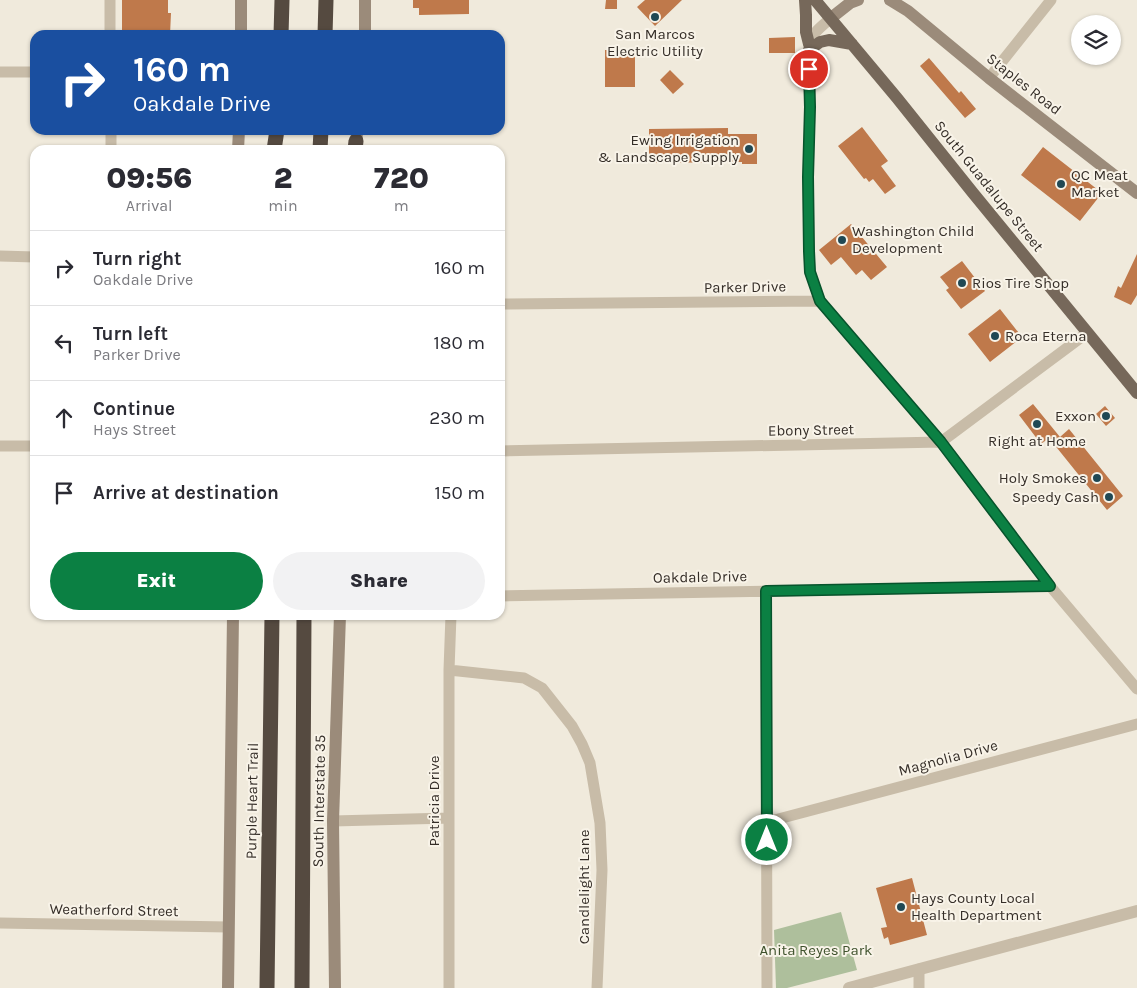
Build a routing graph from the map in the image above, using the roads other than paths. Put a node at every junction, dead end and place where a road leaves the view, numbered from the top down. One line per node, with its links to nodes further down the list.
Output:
1 (110, 0): 12 (street)
2 (241, 0): 13 (main road)
3 (282, 0): 14 (highway)
4 (326, 0): 15 (highway)
5 (365, 0): 16 (main road)
6 (805, 0): 18 (main road)
7 (815, 0): 11 (main road, South Guadalupe Street)
8 (858, 0): 11 (main road)
9 (890, 0): 21 (main road, Staples Road)
10 (1051, 0): 21 (street)
11 (831, 18): 17 (main road, South Guadalupe Street); 18 (street)
12 (110, 30)
13 (241, 30)
14 (281, 30)
15 (325, 30)
16 (365, 30)
17 (852, 44): 18 (main road); 27 (main road, South Guadalupe Street)
18 (809, 47): 25 (street)
19 (0, 72): 20 (street)
20 (30, 72)
21 (989, 78): 22 (main road, Staples Road)
22 (1137, 194)
23 (0, 256): 24 (street)
24 (30, 257)
25 (820, 301): 26 (street, Parker Drive); 29 (street)
26 (505, 304)
27 (1087, 333): 28 (main road, South Guadalupe Street); 29 (street)
28 (1137, 393)
29 (941, 442): 32 (street, Ebony Street); 33 (street)
30 (0, 446): 31 (street)
31 (30, 446)
32 (505, 451)
33 (1050, 586): 34 (street, Oakdale Drive); 42 (street)
34 (766, 591): 35 (street, Oakdale Drive); 46 (street)
35 (505, 596)
36 (232, 620): 49 (main road)
37 (272, 620): 52 (highway, Purple Heart Trail)
38 (304, 620): 53 (highway)
39 (340, 620): 45 (main road, South Interstate 35)
40 (451, 620): 41 (street, Patricia Drive)
41 (449, 670): 44 (street, Patricia Drive); 56 (street, Candlelight Lane)
42 (1137, 689)
43 (1137, 724): 46 (street, Magnolia Drive)
44 (449, 818): 45 (street); 55 (street, Patricia Drive)
45 (333, 821): 54 (main road, South Interstate 35)
46 (767, 822): 57 (street)
47 (1137, 911): 50 (street)
48 (0, 923): 49 (street, Weatherford Street)
49 (228, 927): 51 (main road)
50 (919, 969): 58 (street); 59 (street)
51 (228, 988)
52 (267, 988)
53 (302, 988)
54 (335, 988)
55 (449, 988)
56 (597, 988)
57 (767, 988)
58 (849, 988)
59 (919, 988)

